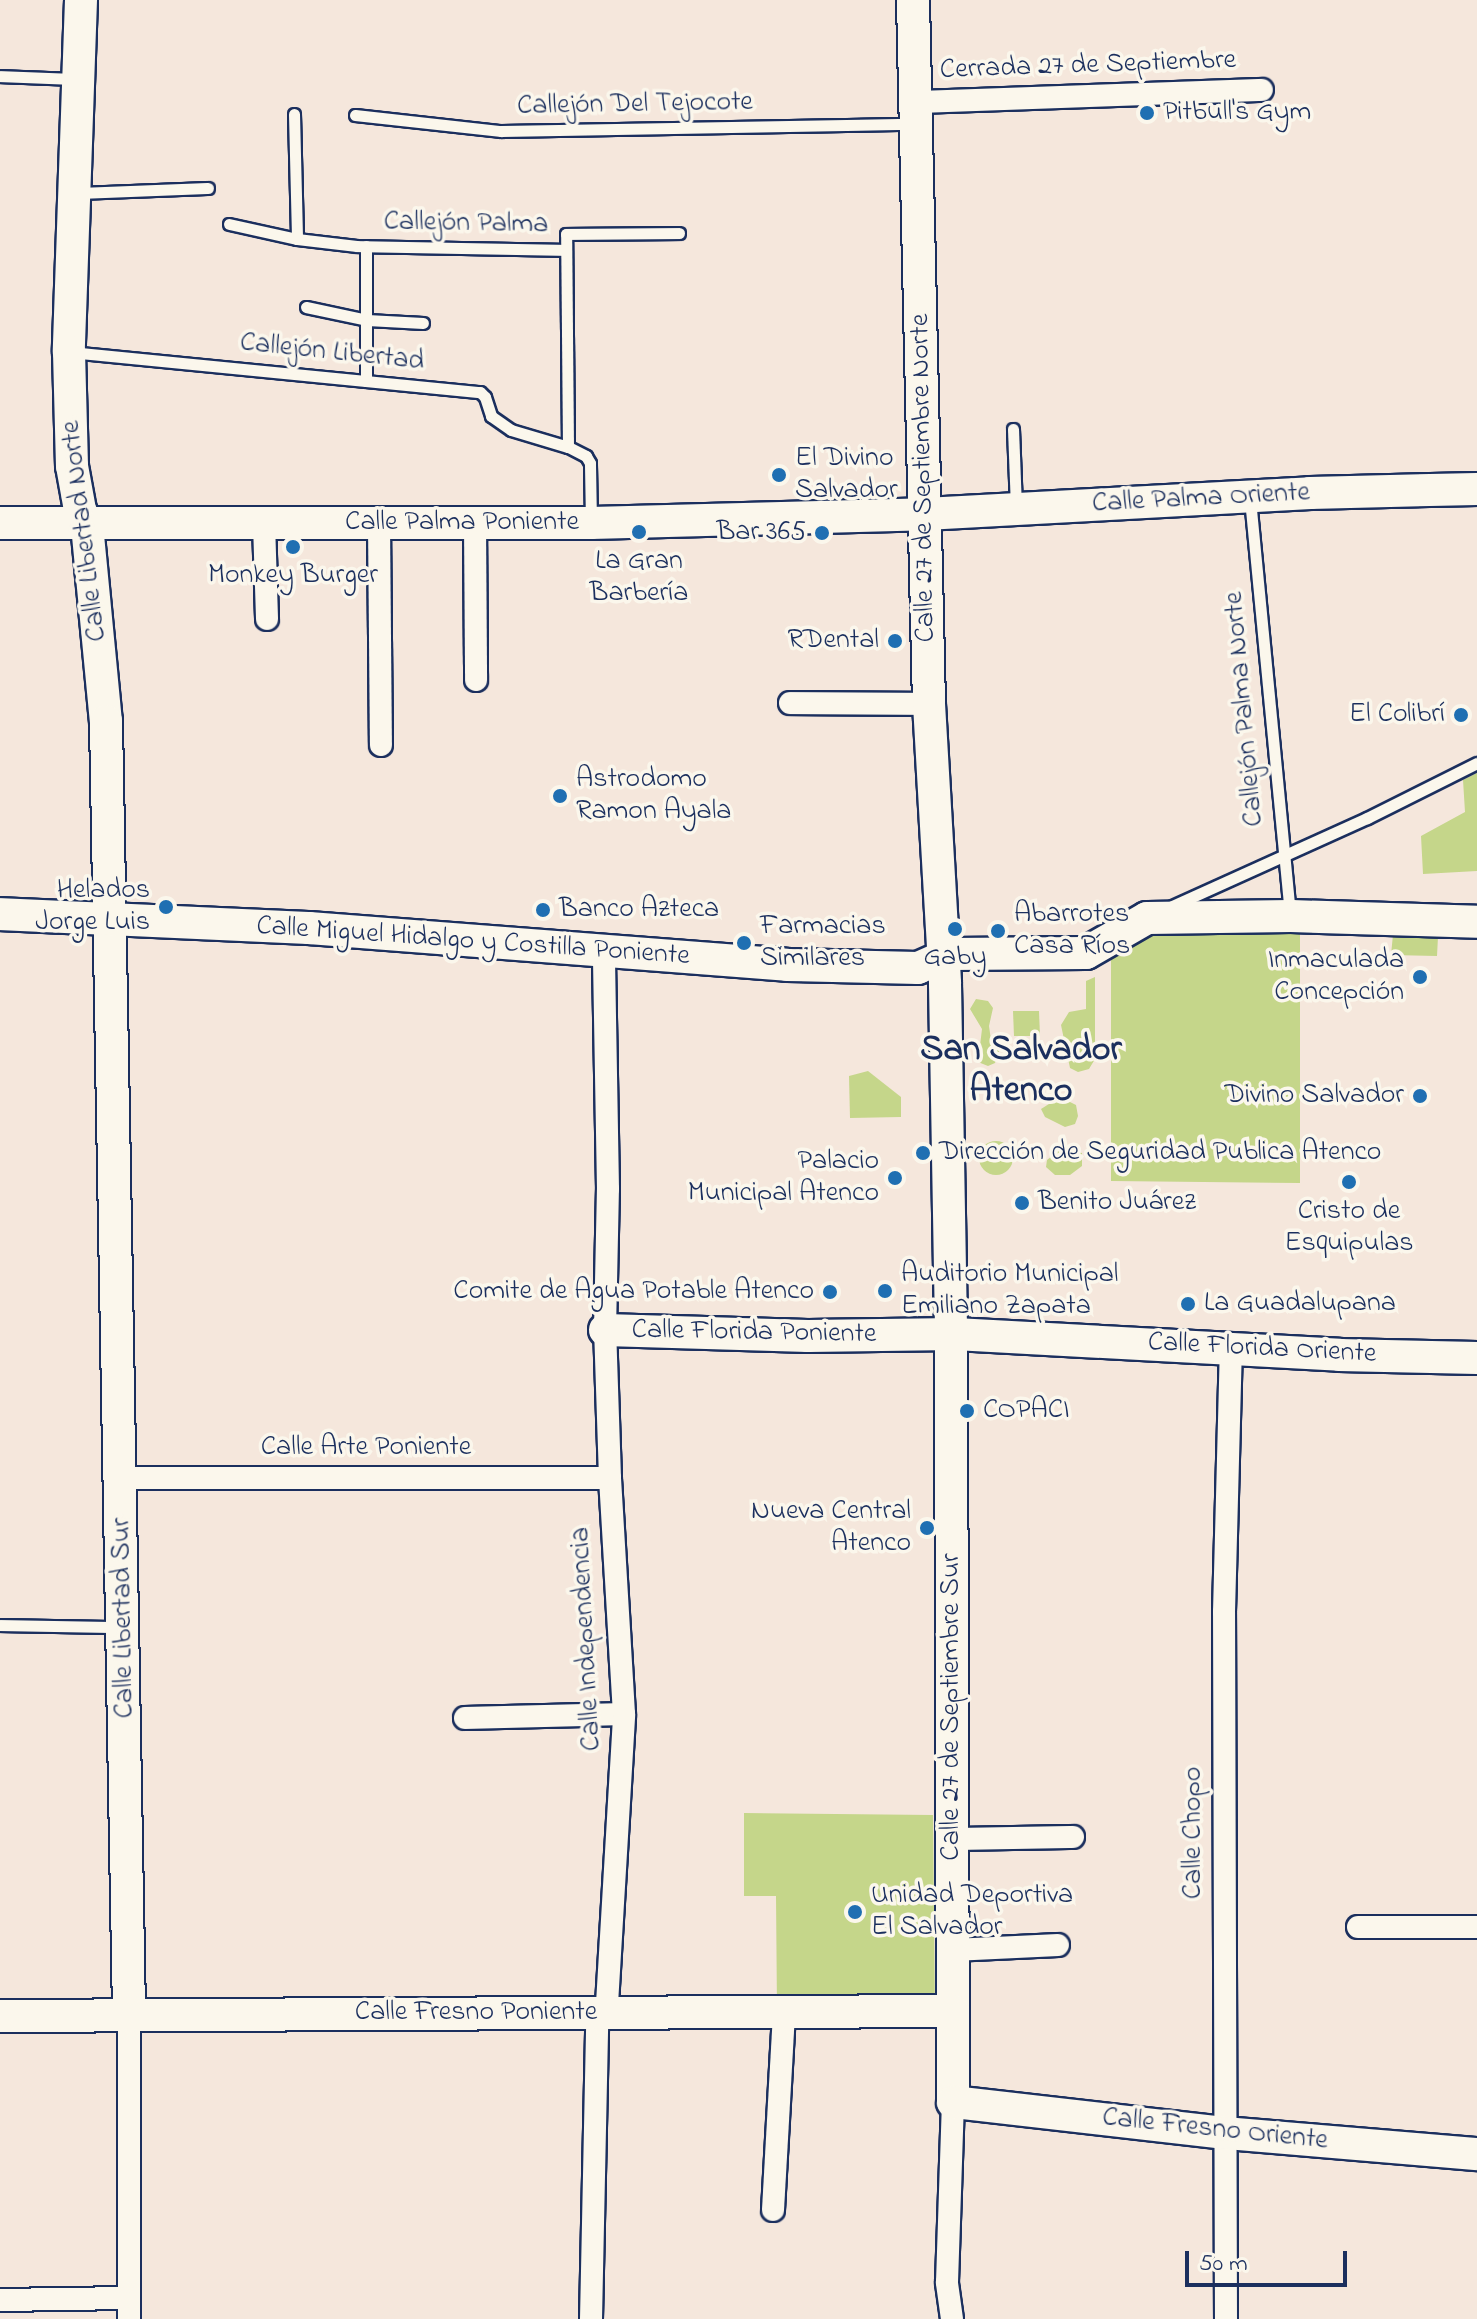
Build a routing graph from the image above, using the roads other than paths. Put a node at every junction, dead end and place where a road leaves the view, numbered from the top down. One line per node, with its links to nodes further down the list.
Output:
1 (81, 0): 4 (street, Calle Libertad Norte)
2 (913, 0): 6 (street, Calle 27 de Septiembre Norte)
3 (0, 76): 4 (lane)
4 (77, 79): 10 (street, Calle Libertad Norte)
5 (1262, 90): 6 (street, Cerrada 27 de Septiembre)
6 (916, 113): 8 (lane, Callejón Del Tejocote); 26 (street, Calle 27 de Septiembre Norte)
7 (294, 114): 13 (lane)
8 (355, 115)
9 (208, 188): 10 (lane)
10 (77, 193): 19 (street, Calle Libertad Norte)
11 (229, 224): 13 (lane, Callejón Palma)
12 (679, 233): 15 (lane, Callejón Palma)
13 (297, 239): 14 (lane, Callejón Palma)
14 (366, 246): 15 (lane, Callejón Palma); 17 (lane, Callejón Palma)
15 (565, 250): 22 (lane, Callejón Palma)
16 (306, 307): 17 (lane)
17 (367, 320): 18 (lane); 20 (lane, Callejón Palma)
18 (423, 323)
19 (69, 352): 20 (lane, Callejón Libertad); 32 (street, Calle Libertad Norte)
20 (366, 381): 22 (lane, Callejón Libertad)
21 (1013, 429): 25 (lane)
22 (568, 447): 30 (lane)
23 (1477, 489): 24 (street, Calle Palma Oriente)
24 (1250, 498): 25 (street, Calle Palma Oriente); 39 (lane, Callejón Palma Norte)
25 (1016, 508): 26 (street, Calle Palma Oriente)
26 (925, 514): 30 (street, Calle Palma Poniente); 36 (street, Calle 27 de Septiembre Norte)
27 (0, 523): 32 (street, Calle Palma Poniente)
28 (264, 523): 29 (street, Calle Palma Poniente); 32 (street, Calle Palma Poniente); 33 (street)
29 (379, 523): 31 (street, Calle Palma Poniente); 37 (street)
30 (591, 523): 31 (street, Calle Palma Poniente)
31 (475, 524): 34 (street)
32 (87, 525): 42 (street, Calle Libertad Norte)
33 (267, 619)
34 (476, 680)
35 (790, 703): 36 (street)
36 (929, 704): 46 (street, Calle 27 de Septiembre Norte)
37 (381, 745)
38 (1477, 763): 39 (lane)
39 (1283, 854): 41 (lane, Callejón Palma Norte); 43 (lane)
40 (0, 914): 42 (street, Calle Miguel Hidalgo y Costilla Poniente)
41 (1291, 916): 43 (street); 44 (street)
42 (110, 918): 45 (street, Calle Miguel Hidalgo y Costilla Poniente); 51 (street, Calle Libertad Sur)
43 (1147, 918): 46 (street, Calle Miguel Hidalgo y Costilla Poniente)
44 (1477, 922)
45 (604, 953): 46 (street, Calle Miguel Hidalgo y Costilla Poniente); 47 (street, Calle Independencia)
46 (942, 956): 48 (street, Calle 27 de Septiembre Sur)
47 (605, 1330): 48 (street, Calle Florida Poniente); 52 (street, Calle Independencia)
48 (951, 1335): 49 (street, Calle Florida Oriente); 58 (street, Calle 27 de Septiembre Sur)
49 (1231, 1348): 50 (street, Calle Florida Oriente); 69 (street, Calle Chopo)
50 (1477, 1358)
51 (122, 1478): 52 (street, Calle Arte Poniente); 54 (street, Calle Libertad Sur)
52 (610, 1478): 55 (street, Calle Independencia)
53 (0, 1625): 54 (lane)
54 (124, 1627): 67 (street, Calle Libertad Sur)
55 (624, 1714): 56 (street); 65 (street, Calle Independencia)
56 (465, 1718)
57 (1073, 1837): 58 (street)
58 (953, 1839): 62 (street, Calle 27 de Septiembre Sur)
59 (1358, 1927): 60 (street)
60 (1477, 1927)
61 (1058, 1945): 62 (street)
62 (953, 1950): 64 (street, Calle 27 de Septiembre Sur)
63 (784, 2011): 64 (street, Calle Fresno Poniente); 65 (street, Calle Fresno Poniente); 71 (street)
64 (953, 2011): 68 (street, Calle 27 de Septiembre Sur)
65 (604, 2014): 67 (street, Calle Fresno Poniente); 74 (street, Calle Independencia)
66 (0, 2016): 67 (street, Calle Fresno Poniente)
67 (129, 2016): 73 (street, Calle Libertad Sur)
68 (953, 2102): 69 (street, Calle Fresno Oriente); 75 (street, Calle 27 de Septiembre Sur)
69 (1225, 2133): 70 (street, Calle Fresno Oriente); 76 (street, Calle Chopo)
70 (1477, 2154)
71 (773, 2210)
72 (0, 2300): 73 (street)
73 (128, 2309)
74 (591, 2319)
75 (952, 2319)
76 (1226, 2319)

